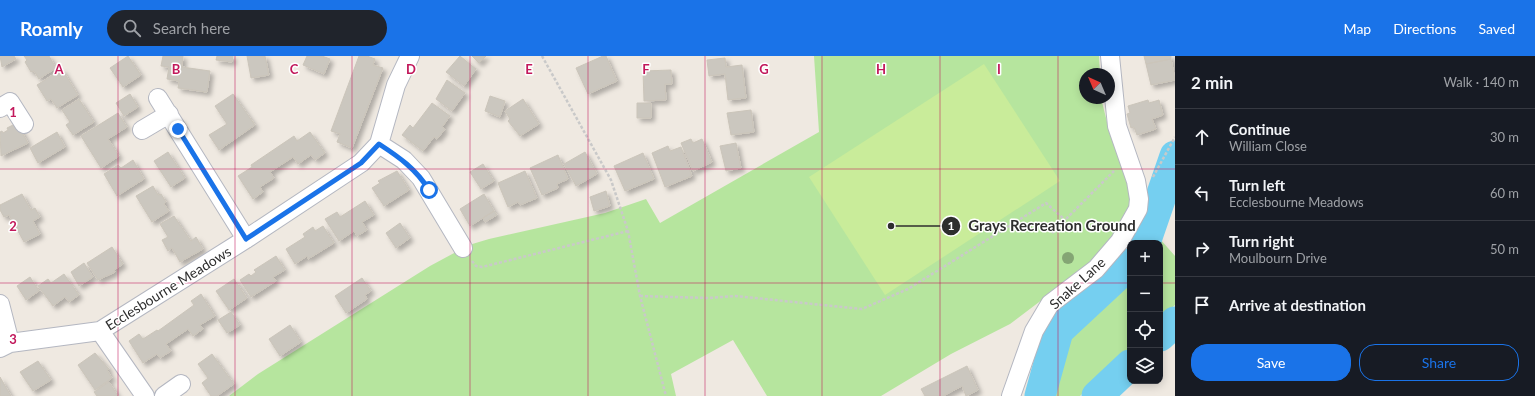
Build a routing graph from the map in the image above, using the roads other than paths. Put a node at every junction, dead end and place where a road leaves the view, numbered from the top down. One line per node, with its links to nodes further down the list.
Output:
1 (410, 56): 8 (street, Ecclesbourne Meadows)
2 (1110, 56): 17 (street, Snake Lane)
3 (158, 98): 5 (street)
4 (0, 108): 6 (street)
5 (168, 114): 7 (street); 9 (street)
6 (24, 124)
7 (142, 130)
8 (379, 144): 9 (street, Ecclesbourne Meadows); 10 (street)
9 (246, 239): 12 (street, Ecclesbourne Meadows)
10 (463, 248)
11 (0, 304): 13 (street)
12 (100, 330): 13 (street, Ecclesbourne Meadows); 15 (street)
13 (5, 346)
14 (181, 384): 16 (street)
15 (145, 396)
16 (164, 396)
17 (1011, 396)

